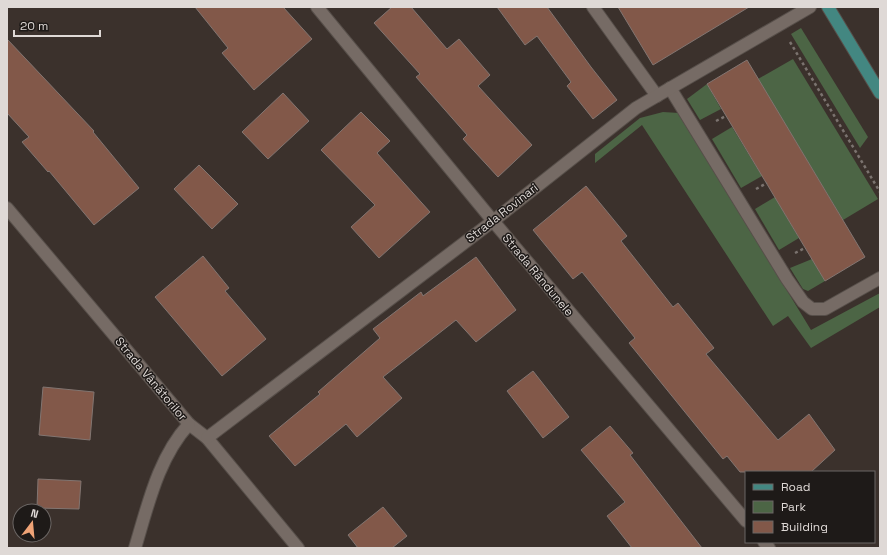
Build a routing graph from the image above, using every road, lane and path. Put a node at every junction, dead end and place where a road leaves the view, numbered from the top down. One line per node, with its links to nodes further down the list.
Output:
1 (317, 7): 11 (street, Strada Rândunele)
2 (593, 7): 8 (street)
3 (810, 7): 5 (street, Strada Rovinari)
4 (828, 7): 7 (main road)
5 (777, 26): 6 (street, Strada Rovinari); 9 (path)
6 (670, 88): 8 (street, Strada Rovinari); 12 (street)
7 (880, 93)
8 (657, 96): 11 (street, Strada Rovinari)
9 (880, 192)
10 (7, 208): 13 (street, Strada Vânătorilor)
11 (493, 221): 14 (street, Strada Rovinari); 15 (street, Strada Rândunele)
12 (880, 278)
13 (189, 424): 14 (street, Strada Vânătorilor); 16 (street)
14 (207, 438): 17 (street, Strada Vânătorilor)
15 (745, 520)
16 (135, 548)
17 (298, 548)

